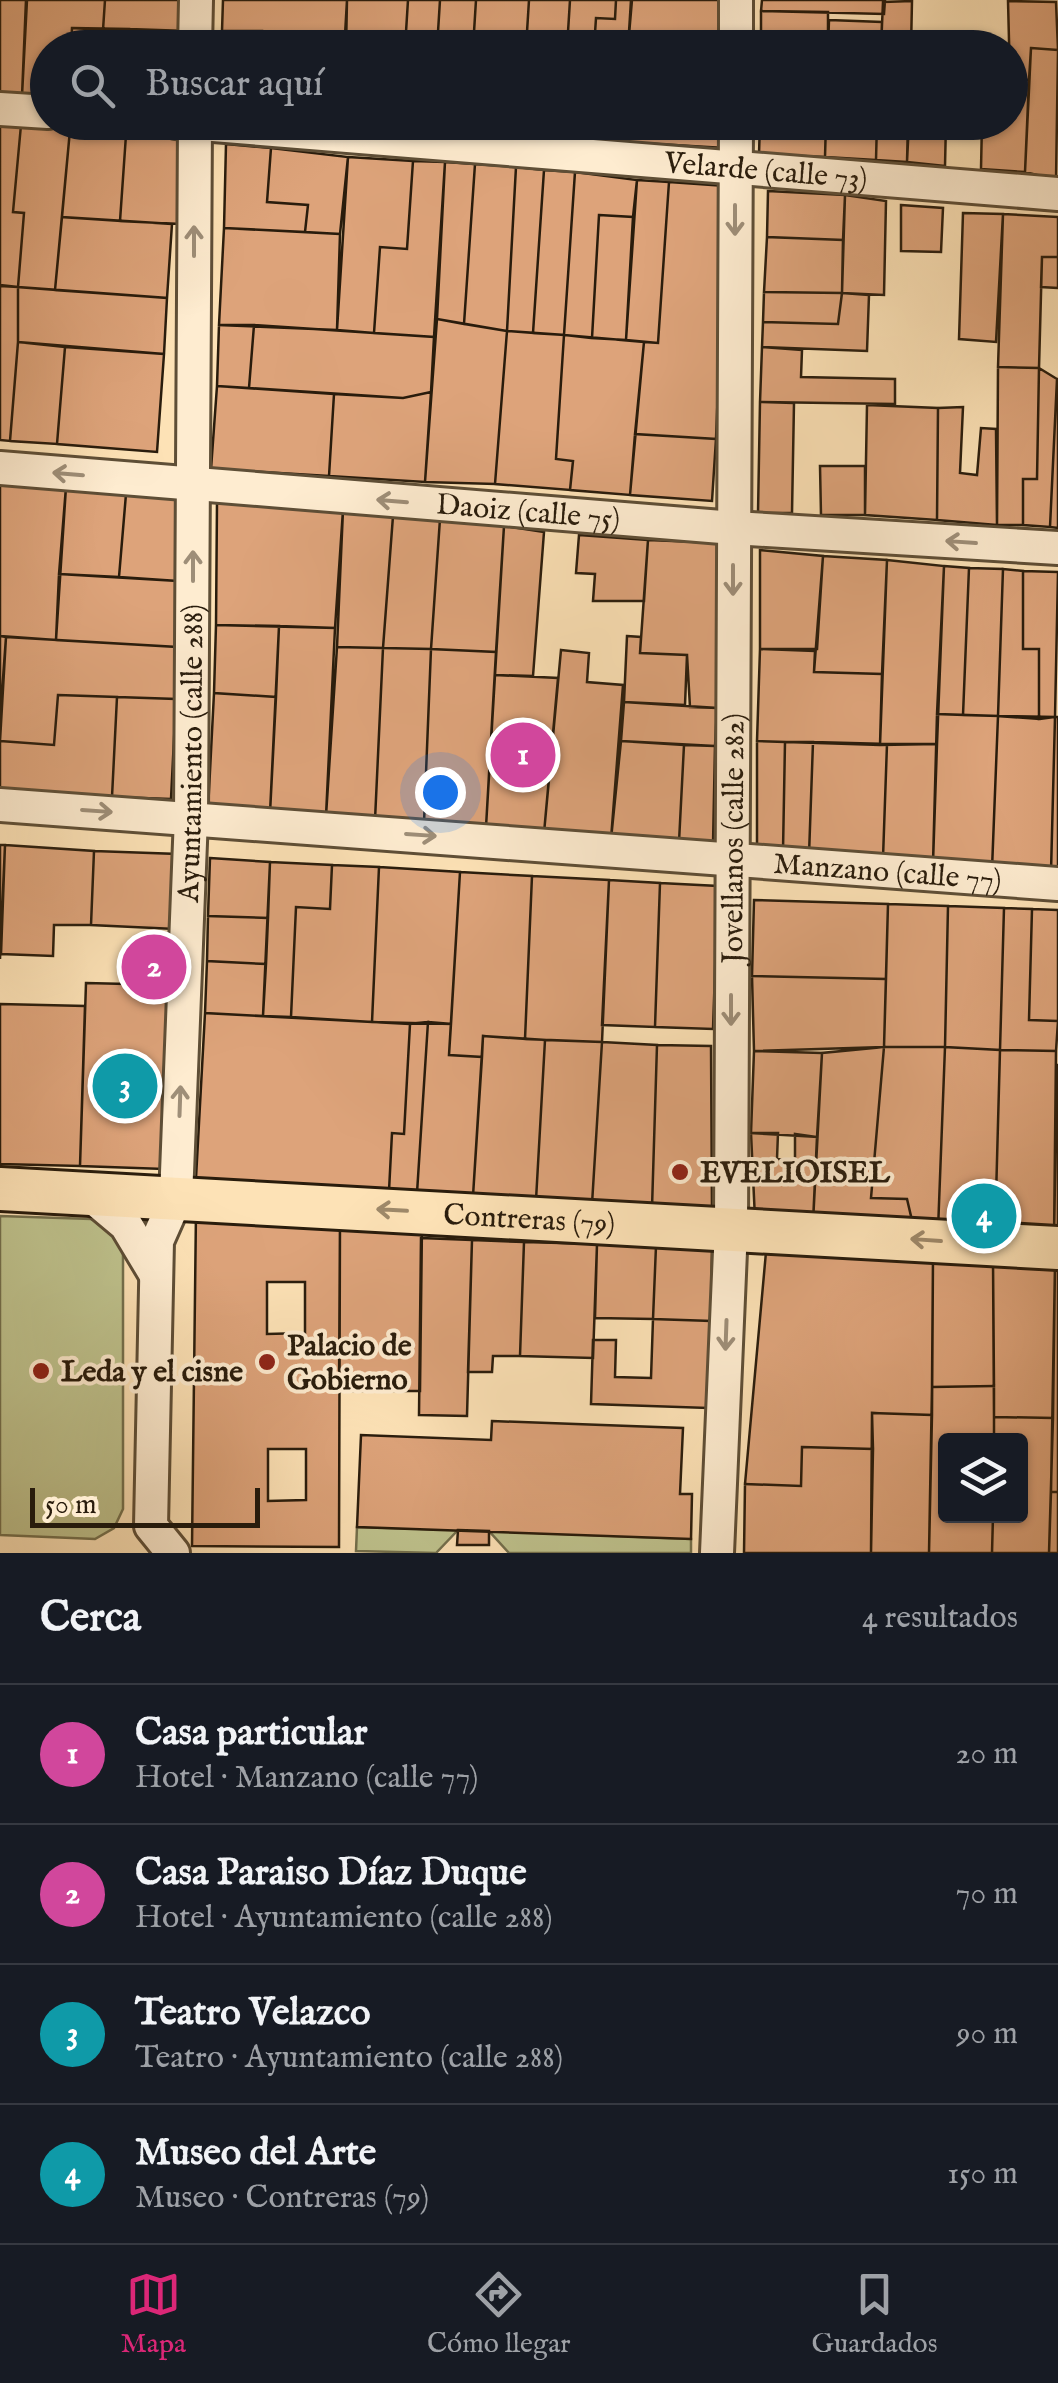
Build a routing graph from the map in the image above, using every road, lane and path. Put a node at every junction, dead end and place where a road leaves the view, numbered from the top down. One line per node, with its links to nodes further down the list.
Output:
1 (196, 0): 3 (street)
2 (736, 0): 4 (street)
3 (195, 30)
4 (736, 30)
5 (0, 109): 6 (street)
6 (30, 111)
7 (188, 140): 13 (street, Ayuntamiento (calle 288), one-way to 7)
8 (386, 140): 10 (street, Velarde (calle 73))
9 (736, 140): 10 (street, Jovellanos (calle 282))
10 (736, 170): 11 (street, Velarde (calle 73)); 14 (street, Jovellanos (calle 282), one-way to 14)
11 (1058, 194)
12 (0, 468): 13 (street, Daoiz (calle 75), one-way to 12)
13 (193, 484): 14 (street, Daoiz (calle 75), one-way to 13); 17 (street, Ayuntamiento (calle 288), one-way to 13)
14 (734, 528): 15 (street, Daoiz (calle 75), one-way to 14); 18 (street, Jovellanos (calle 282), one-way to 18)
15 (1058, 548)
16 (0, 805): 17 (street, Manzano (calle 77), one-way to 17)
17 (191, 817): 18 (street, Manzano (calle 77), one-way to 18); 22 (street, Ayuntamiento (calle 288), one-way to 17)
18 (732, 860): 19 (street, Manzano (calle 77)); 23 (street, Jovellanos (calle 282), one-way to 23)
19 (1058, 884)
20 (0, 1188): 21 (main road, Contreras (79))
21 (89, 1194): 22 (main road, Contreras (79)); 25 (street)
22 (176, 1198): 23 (main road, Contreras (79), one-way to 22); 25 (street, Ayuntamiento (calle 288))
23 (731, 1228): 24 (main road, Contreras (79), one-way to 23); 28 (street, Jovellanos (calle 282), one-way to 28)
24 (1058, 1248)
25 (156, 1275): 26 (street, Ayuntamiento (calle 288))
26 (142, 1540): 27 (street, Ayuntamiento (calle 288))
27 (173, 1553)
28 (717, 1553)

